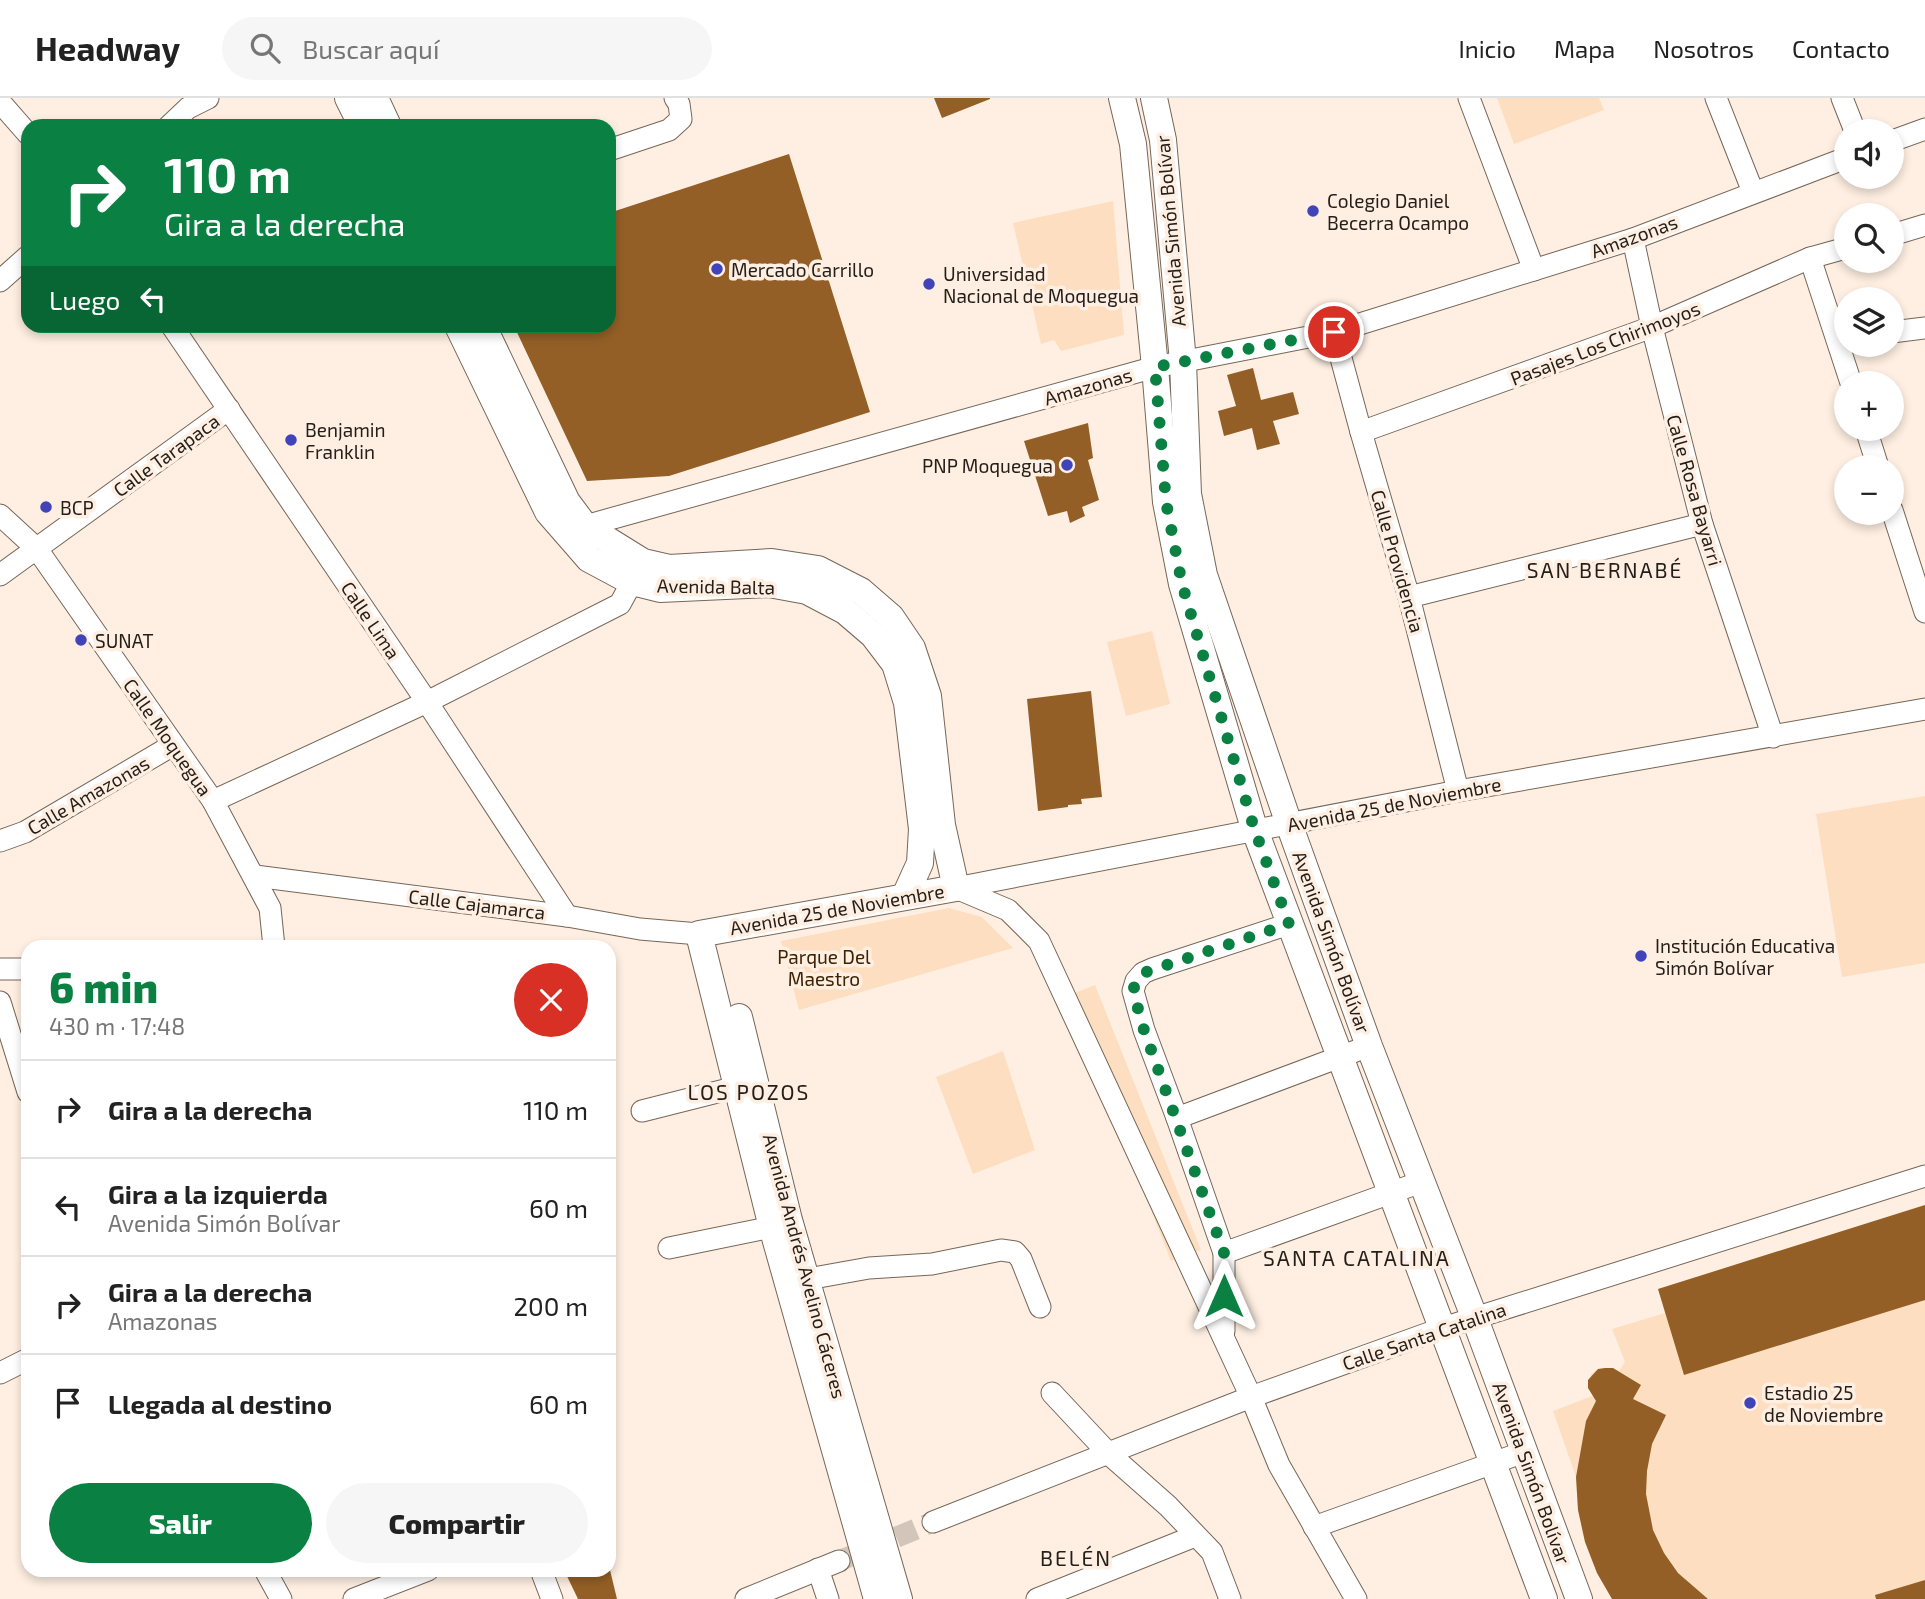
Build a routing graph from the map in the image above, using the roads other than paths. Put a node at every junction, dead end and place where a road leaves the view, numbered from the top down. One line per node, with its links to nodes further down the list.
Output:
1 (208, 98): 11 (street)
2 (348, 98): 12 (main road)
3 (375, 98): 13 (main road)
4 (675, 98): 20 (street)
5 (1122, 98): 19 (main road, Avenida Simón Bolívar)
6 (1154, 98): 18 (main road, Avenida Simón Bolívar)
7 (1469, 98): 29 (street)
8 (1716, 98): 22 (street)
9 (1842, 98): 14 (street)
10 (0, 102): 15 (street)
11 (176, 119)
12 (358, 119)
13 (385, 119)
14 (1850, 119)
15 (21, 126)
16 (1925, 129): 17 (street)
17 (1904, 137)
18 (1163, 140): 19 (main road); 39 (main road, Avenida Simón Bolívar)
19 (1133, 144): 40 (main road, Avenida Simón Bolívar)
20 (616, 148)
21 (1834, 162): 22 (street, Amazonas)
22 (1753, 192): 25 (street, Amazonas)
23 (1925, 225): 24 (street)
24 (1904, 231)
25 (1633, 239): 29 (street, Amazonas); 32 (street, Calle Rosa Bayarri)
26 (1834, 251): 27 (street, Pasajes Los Chirimoyos)
27 (1810, 258): 31 (street); 32 (street, Pasajes Los Chirimoyos)
28 (21, 262): 30 (street)
29 (1534, 270): 35 (street, Amazonas)
30 (0, 281)
31 (1834, 320)
32 (1652, 327): 42 (street, Pasajes Los Chirimoyos); 44 (street, Calle Rosa Bayarri)
33 (1925, 328): 34 (street)
34 (1904, 331)
35 (1334, 332): 39 (street, Amazonas); 42 (street, Calle Providencia)
36 (177, 333): 41 (street, Calle Lima)
37 (461, 333): 46 (main road, Avenida Balta)
38 (486, 333): 46 (main road, Avenida Balta)
39 (1183, 362): 40 (street, Amazonas); 58 (main road, Avenida Simón Bolívar)
40 (1155, 367): 46 (street, Amazonas); 59 (main road, Avenida Simón Bolívar)
41 (229, 409): 47 (street, Calle Tarapaca); 52 (street, Calle Lima)
42 (1361, 432): 50 (street, Calle Providencia)
43 (0, 515): 47 (street, Calle Moquegua)
44 (1702, 524): 50 (street); 54 (street, Calle Rosa Bayarri)
45 (1897, 525): 51 (street)
46 (577, 531): 48 (main road, Avenida Balta)
47 (37, 550): 49 (street, Calle Tarapaca); 55 (street, Calle Moquegua)
48 (637, 572): 52 (street); 62 (main road, Avenida Balta); 63 (main road, Avenida Balta)
49 (0, 575)
50 (1409, 597): 56 (street, Calle Providencia)
51 (1925, 612)
52 (426, 702): 57 (street); 64 (street, Calle Lima)
53 (1925, 709): 54 (street, Avenida 25 de Noviembre)
54 (1773, 737): 56 (street, Avenida 25 de Noviembre)
55 (173, 745): 57 (street, Calle Moquegua); 60 (street, Calle Amazonas)
56 (1458, 790): 58 (street, Avenida 25 de Noviembre)
57 (213, 801): 61 (street, Calle Moquegua)
58 (1289, 824): 59 (street, Avenida 25 de Noviembre); 71 (main road, Avenida Simón Bolívar)
59 (1254, 828): 62 (street, Avenida 25 de Noviembre); 65 (main road, Avenida Simón Bolívar)
60 (0, 841)
61 (255, 876): 64 (street, Calle Cajamarca); 67 (street, Calle Moquegua)
62 (956, 888): 63 (main road, Avenida 25 de Noviembre); 87 (street)
63 (905, 896): 66 (main road, Avenida 25 de Noviembre)
64 (567, 916): 66 (street, Calle Cajamarca)
65 (1289, 924): 72 (main road, Avenida Simón Bolívar); 76 (street)
66 (708, 932): 74 (main road, Avenida Andrés Avelino Cáceres); 83 (main road, Avenida Andrés Avelino Cáceres)
67 (273, 940)
68 (0, 969): 69 (street)
69 (21, 969)
70 (0, 1002): 73 (street)
71 (1369, 1046): 72 (street); 78 (main road, Avenida Simón Bolívar)
72 (1339, 1058): 76 (street); 79 (main road, Avenida Simón Bolívar)
73 (21, 1070)
74 (737, 1087): 75 (street); 80 (main road, Avenida Andrés Avelino Cáceres)
75 (642, 1111)
76 (1177, 1118): 82 (street)
77 (1925, 1176): 85 (street, Calle Santa Catalina)
78 (1421, 1182): 79 (street); 85 (main road, Avenida Simón Bolívar)
79 (1391, 1193): 82 (street); 86 (main road, Avenida Simón Bolívar)
80 (772, 1227): 81 (street); 83 (main road, Avenida Andrés Avelino Cáceres)
81 (669, 1248)
82 (1224, 1253): 87 (street)
83 (797, 1281): 84 (street); 111 (main road, Avenida Andrés Avelino Cáceres); 112 (main road, Avenida Andrés Avelino Cáceres)
84 (1040, 1307)
85 (1475, 1319): 86 (street, Calle Santa Catalina); 92 (main road, Avenida Simón Bolívar)
86 (1443, 1328): 91 (street, Calle Santa Catalina); 94 (main road, Avenida Simón Bolívar)
87 (1224, 1338): 91 (street)
88 (21, 1362): 89 (street)
89 (0, 1373)
90 (1052, 1394): 93 (street)
91 (1251, 1397): 93 (street, Calle Santa Catalina); 96 (street)
92 (1524, 1451): 94 (street); 98 (main road, Avenida Simón Bolívar)
93 (1109, 1454): 95 (street, Calle Santa Catalina); 97 (street)
94 (1493, 1462): 96 (street); 100 (main road, Avenida Simón Bolívar)
95 (933, 1522)
96 (1314, 1527): 115 (street)
97 (1195, 1536): 113 (street); 114 (street)
98 (1563, 1556): 100 (main road); 116 (main road, Avenida Simón Bolívar)
99 (839, 1561): 101 (street)
100 (1532, 1568): 105 (main road, Avenida Simón Bolívar)
101 (818, 1569): 109 (street); 110 (street)
102 (269, 1577): 106 (street)
103 (410, 1577): 107 (street)
104 (544, 1577): 108 (street)
105 (1540, 1598)
106 (281, 1599)
107 (354, 1599)
108 (552, 1599)
109 (746, 1599)
110 (828, 1599)
111 (877, 1599)
112 (899, 1599)
113 (1037, 1599)
114 (1230, 1599)
115 (1356, 1599)
116 (1578, 1599)

